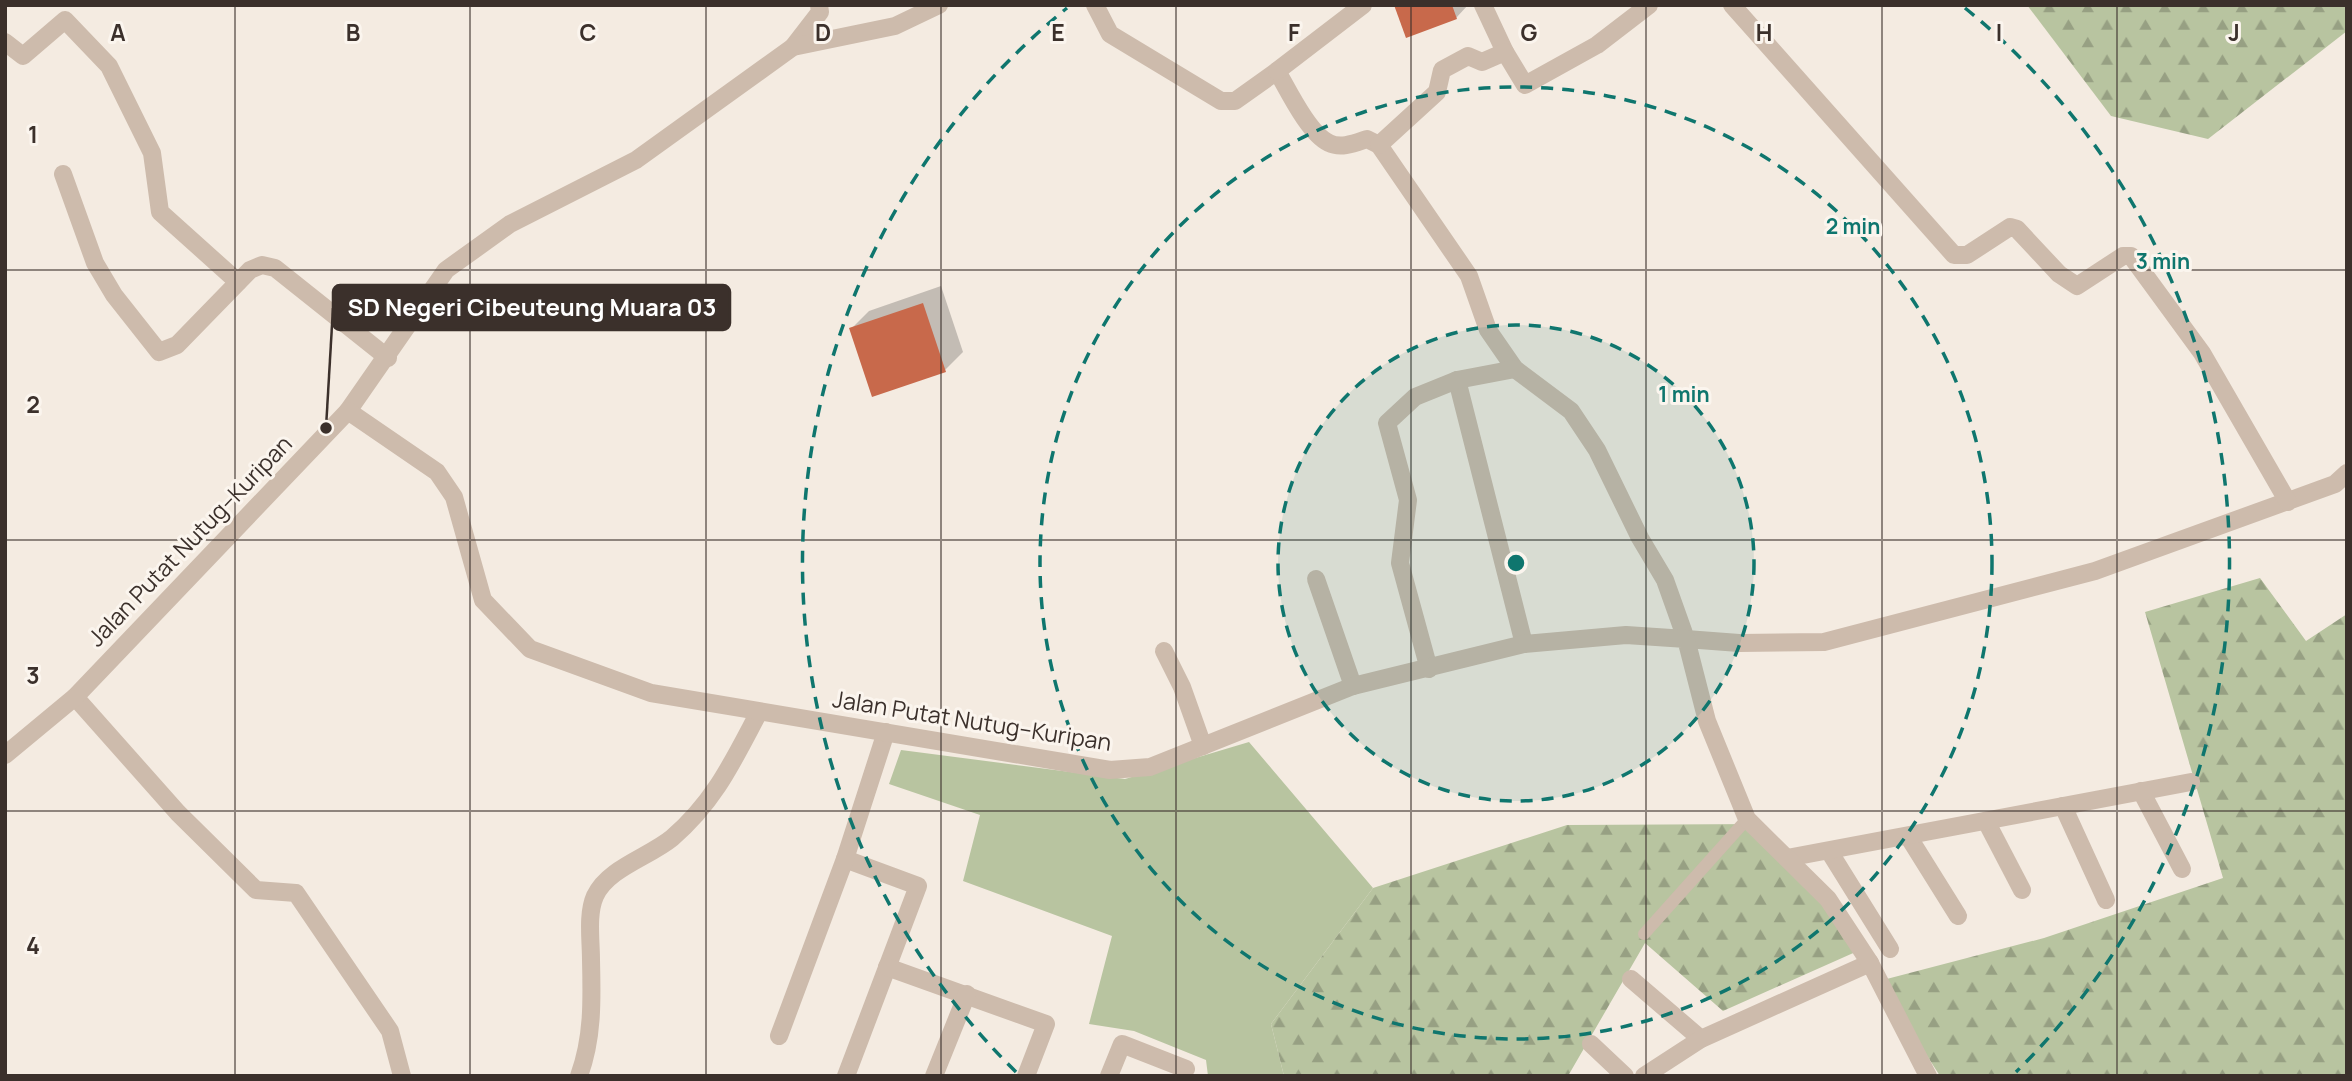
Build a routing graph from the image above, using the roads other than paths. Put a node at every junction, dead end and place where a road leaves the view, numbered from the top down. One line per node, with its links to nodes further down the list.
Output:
1 (819, 5): 9 (street)
2 (939, 5): 9 (street)
3 (1095, 5): 11 (street)
4 (1363, 5): 11 (street)
5 (1483, 5): 10 (street)
6 (1649, 5): 10 (street)
7 (1732, 5): 20 (street)
8 (5, 42): 14 (street)
9 (793, 47): 15 (street)
10 (1505, 52): 12 (street)
11 (1277, 71): 12 (street)
12 (1379, 145): 16 (street)
13 (63, 174): 14 (street)
14 (238, 282): 15 (street)
15 (388, 358): 18 (street)
16 (1515, 369): 17 (street); 22 (street)
17 (1457, 380): 23 (street); 25 (street)
18 (348, 411): 27 (street, Jalan Putat Nutug–Kuripan); 28 (street, Jalan Putat Nutug–Kuripan)
19 (2343, 484): 20 (street, Jalan Putat Nutug–Kuripan)
20 (2288, 502): 22 (street, Jalan Putat Nutug–Kuripan)
21 (1316, 579): 26 (street)
22 (1686, 639): 23 (street, Jalan Putat Nutug–Kuripan); 35 (street)
23 (1524, 644): 25 (street, Jalan Putat Nutug–Kuripan)
24 (1164, 651): 30 (street)
25 (1429, 669): 26 (street, Jalan Putat Nutug–Kuripan)
26 (1353, 686): 30 (street, Jalan Putat Nutug–Kuripan)
27 (75, 697): 31 (street, Jalan Putat Nutug–Kuripan); 55 (street)
28 (759, 712): 29 (street, Jalan Putat Nutug–Kuripan); 56 (street)
29 (886, 732): 30 (street, Jalan Putat Nutug–Kuripan); 40 (street)
30 (1203, 746)
31 (5, 755)
32 (2190, 782): 33 (street)
33 (2141, 791): 34 (street); 41 (street)
34 (2063, 806): 36 (street); 43 (street)
35 (1747, 819): 39 (street); 45 (lane)
36 (1986, 821): 37 (street); 42 (street)
37 (1908, 836): 38 (street); 44 (street)
38 (1829, 851): 39 (street); 46 (street)
39 (1787, 858): 47 (street)
40 (845, 859): 48 (street); 51 (street)
41 (2182, 869)
42 (2022, 890)
43 (2106, 900)
44 (1958, 916)
45 (1644, 934)
46 (1890, 949)
47 (1870, 963): 52 (street); 63 (street)
48 (887, 967): 50 (street); 57 (street)
49 (1631, 979): 52 (street)
50 (967, 994): 58 (street); 59 (street)
51 (779, 1036)
52 (1701, 1039): 62 (street)
53 (1591, 1044): 61 (street)
54 (1186, 1069): 60 (street)
55 (402, 1076)
56 (579, 1076)
57 (846, 1076)
58 (934, 1076)
59 (1026, 1076)
60 (1109, 1076)
61 (1625, 1076)
62 (1644, 1076)
63 (1928, 1076)

